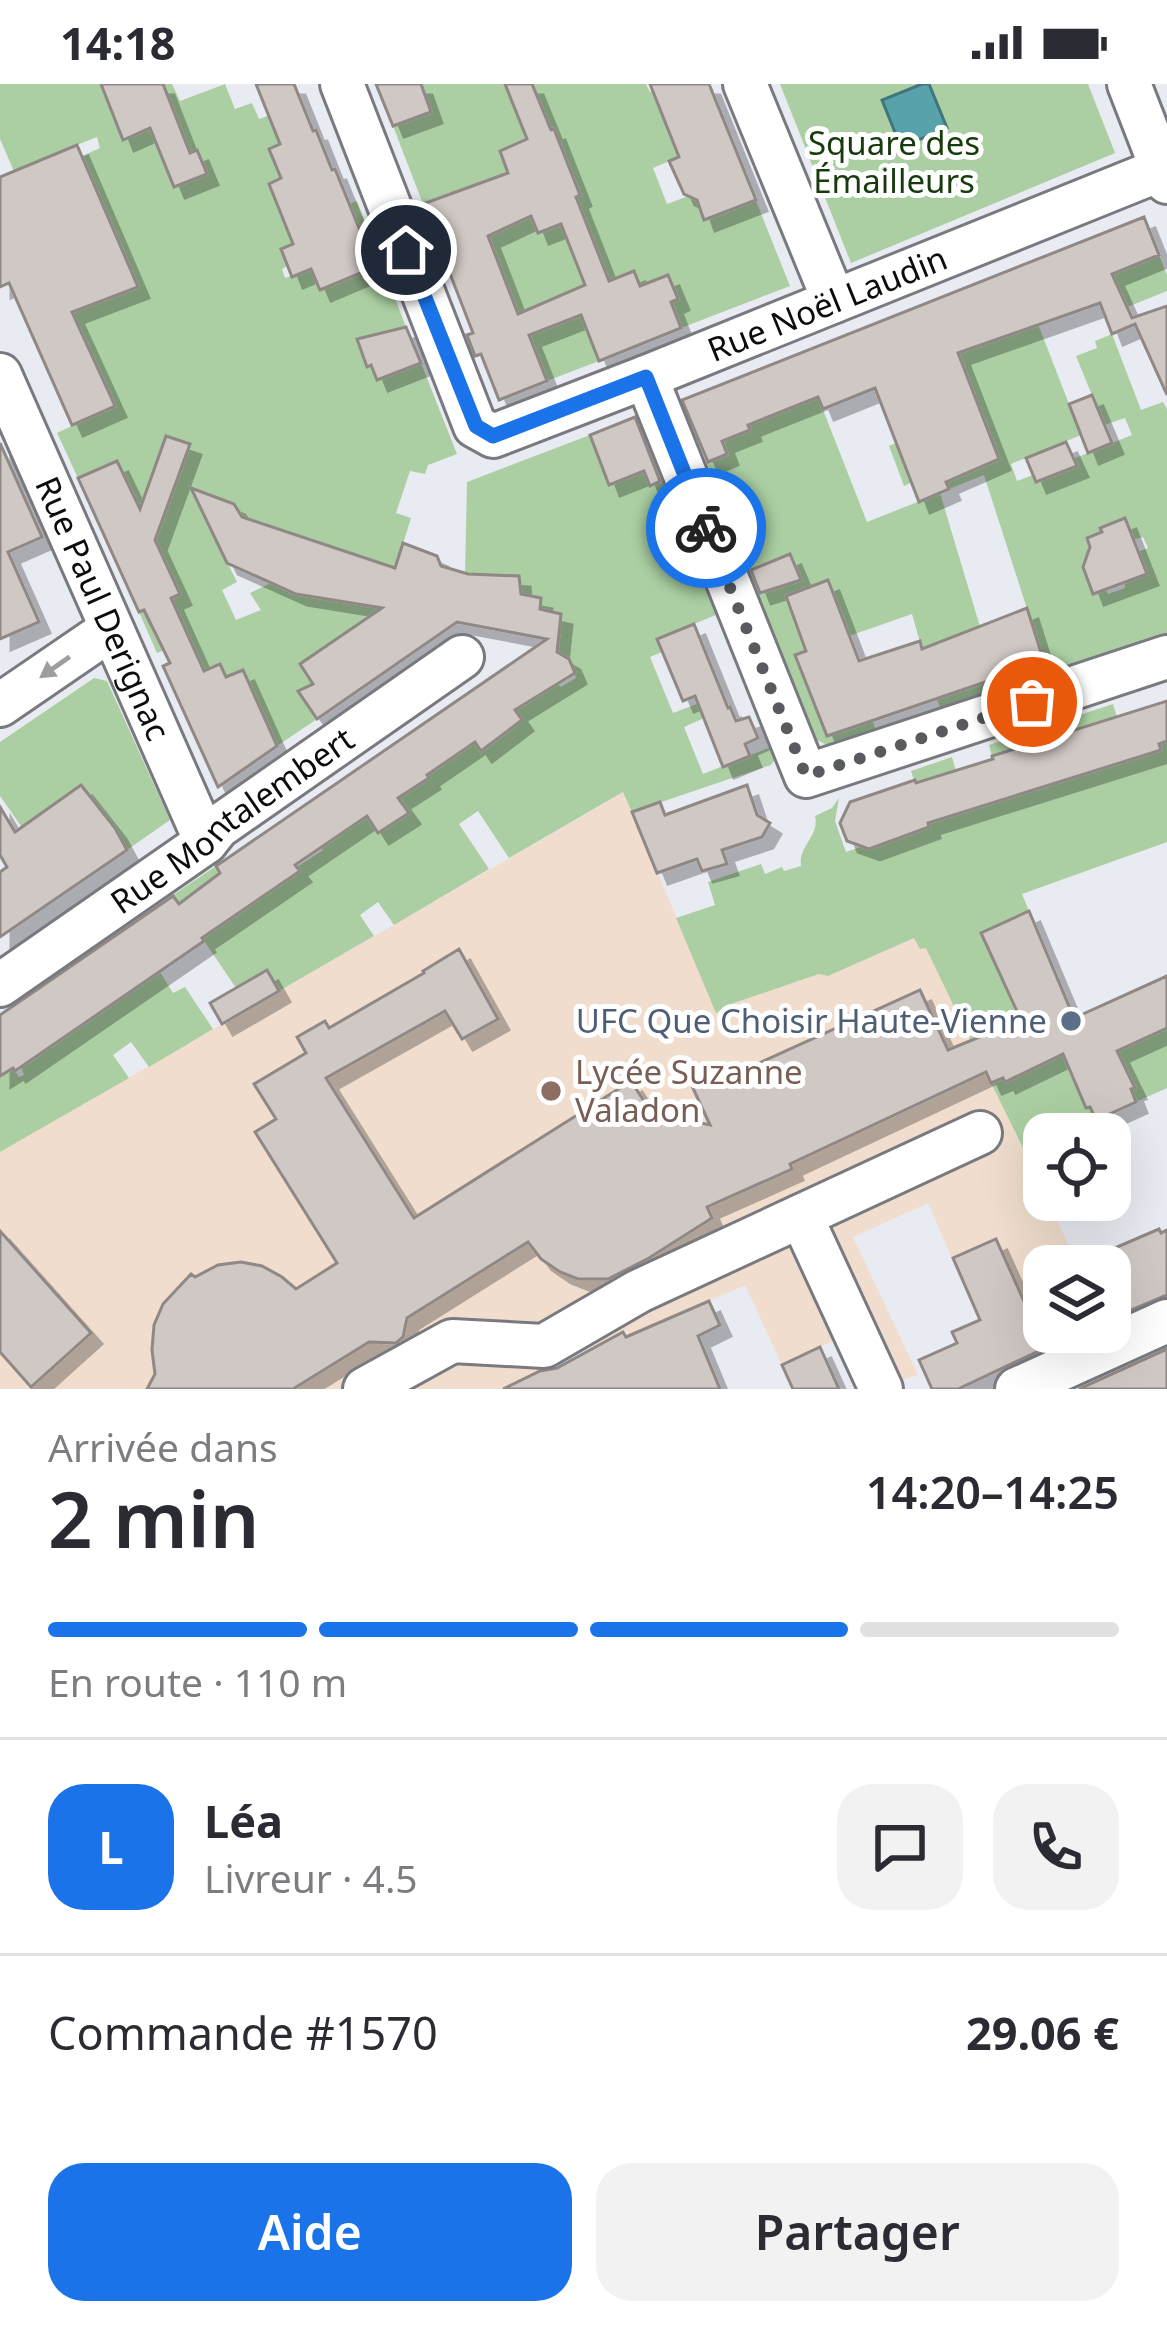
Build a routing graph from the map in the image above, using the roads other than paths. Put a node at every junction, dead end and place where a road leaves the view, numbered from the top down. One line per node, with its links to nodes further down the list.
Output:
1 (342, 84): 7 (street, Rue Noël Laudin)
2 (745, 84): 5 (street)
3 (1129, 84): 4 (street)
4 (1164, 176): 5 (street, Rue Noël Laudin)
5 (834, 302): 7 (street, Rue Noël Laudin)
6 (0, 375): 8 (street, Rue Paul Derignac)
7 (646, 377): 11 (street)
8 (13, 436): 9 (street, Rue Paul Derignac)
9 (111, 629): 12 (street, one-way to 12); 13 (street, Rue Paul Derignac)
10 (462, 657): 13 (street, Rue Montalembert)
11 (1167, 657)
12 (0, 705)
13 (206, 842): 14 (street, Rue Montalembert)
14 (0, 985)
15 (980, 1132): 16 (street)
16 (800, 1216): 18 (street); 19 (street)
17 (1167, 1322): 20 (street)
18 (365, 1389)
19 (881, 1389)
20 (1016, 1389)

